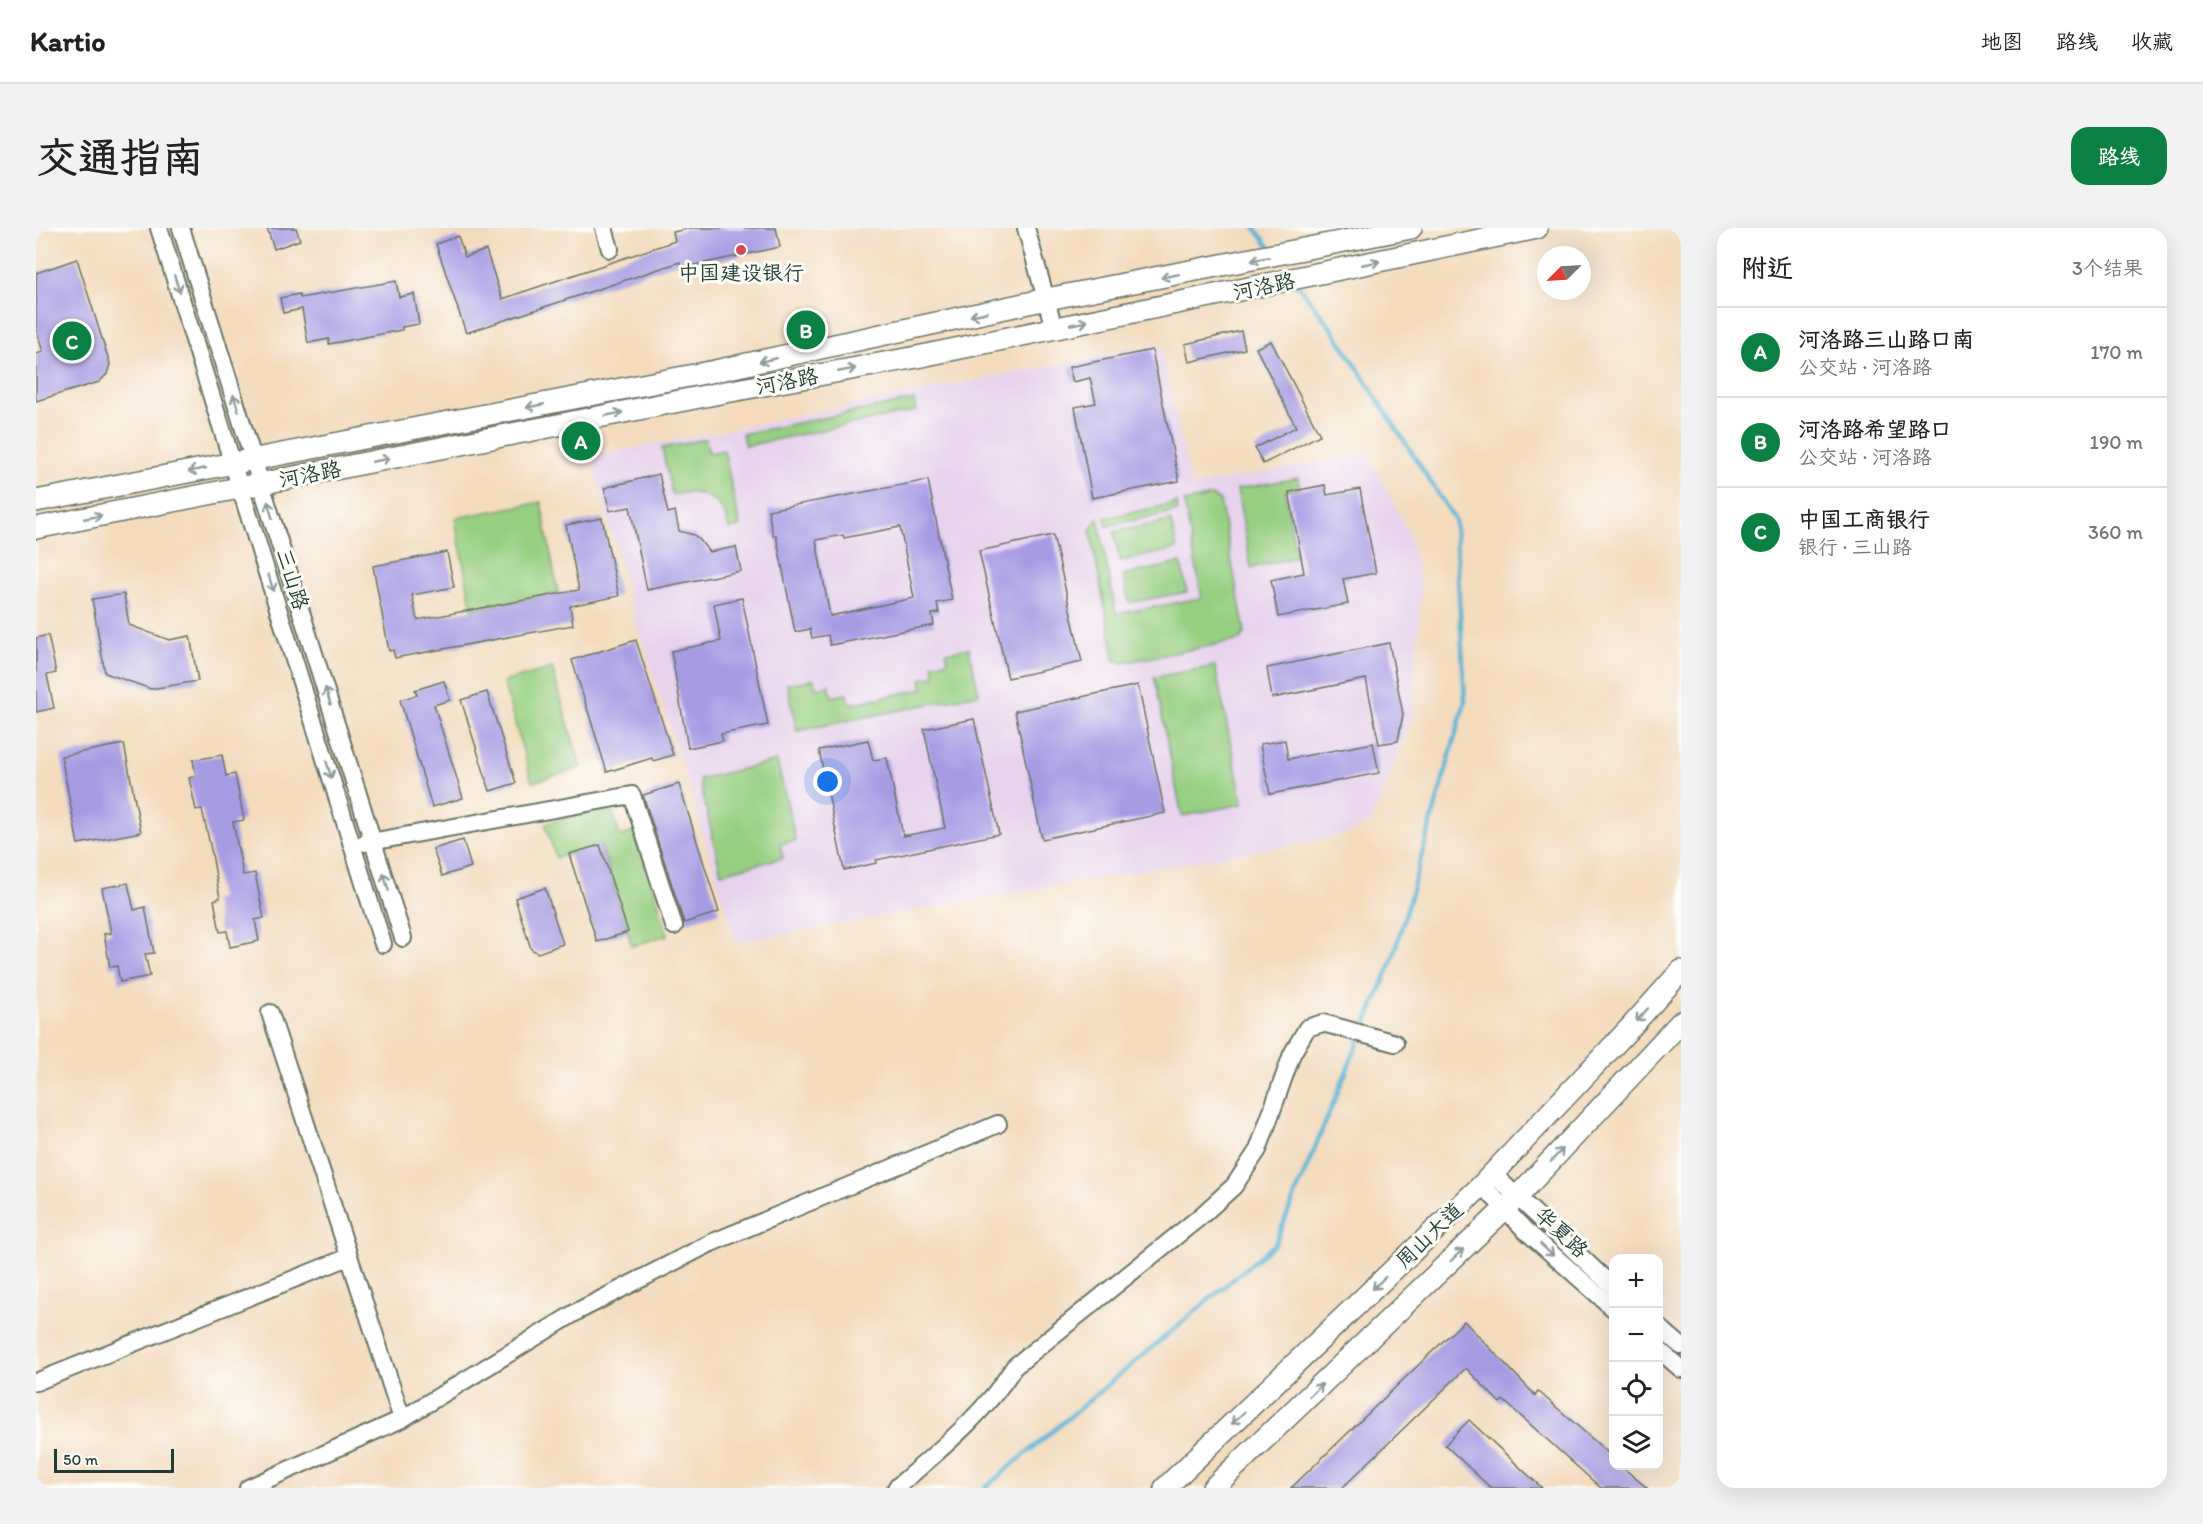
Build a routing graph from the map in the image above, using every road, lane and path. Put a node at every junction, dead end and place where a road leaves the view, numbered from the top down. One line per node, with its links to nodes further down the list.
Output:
1 (159, 228): 11 (street, 三山路, one-way to 11)
2 (181, 228): 10 (street, 三山路, one-way to 2)
3 (604, 228): 7 (street)
4 (1026, 228): 8 (street)
5 (1411, 228): 8 (main road, 河洛路, one-way to 8)
6 (1537, 228): 9 (main road, 河洛路, one-way to 6)
7 (610, 249)
8 (1047, 299): 9 (street); 10 (main road, 河洛路, one-way to 10)
9 (1054, 328): 12 (main road, 河洛路, one-way to 9)
10 (254, 458): 11 (main road, 河洛路); 12 (street, 三山路)
11 (233, 463): 12 (street, 三山路); 13 (main road, 河洛路, one-way to 13)
12 (252, 486): 14 (main road, 河洛路, one-way to 12); 15 (street, 三山路, one-way to 12); 16 (street, 三山路, one-way to 16)
13 (36, 501)
14 (36, 528)
15 (374, 842): 16 (street); 17 (street); 18 (street, 三山路, one-way to 15)
16 (352, 845): 19 (street, 三山路)
17 (674, 926)
18 (403, 938)
19 (383, 944)
20 (1681, 971): 25 (main road, 周山大道, one-way to 25)
21 (270, 1013): 27 (street)
22 (1681, 1022): 26 (main road, 周山大道, one-way to 22)
23 (1395, 1043): 37 (street)
24 (998, 1124): 35 (street)
25 (1487, 1179): 26 (street, 华夏路); 38 (main road, 周山大道, one-way to 38)
26 (1511, 1203): 28 (street, 华夏路); 29 (street, 华夏路, one-way to 29); 39 (main road, 周山大道, one-way to 26)
27 (349, 1257): 34 (street); 35 (street)
28 (1609, 1283)
29 (1613, 1308)
30 (1663, 1330): 31 (street)
31 (1681, 1346)
32 (1663, 1353): 33 (street)
33 (1681, 1370)
34 (36, 1382)
35 (402, 1419): 36 (street)
36 (248, 1488)
37 (897, 1488)
38 (1164, 1488)
39 (1213, 1488)

